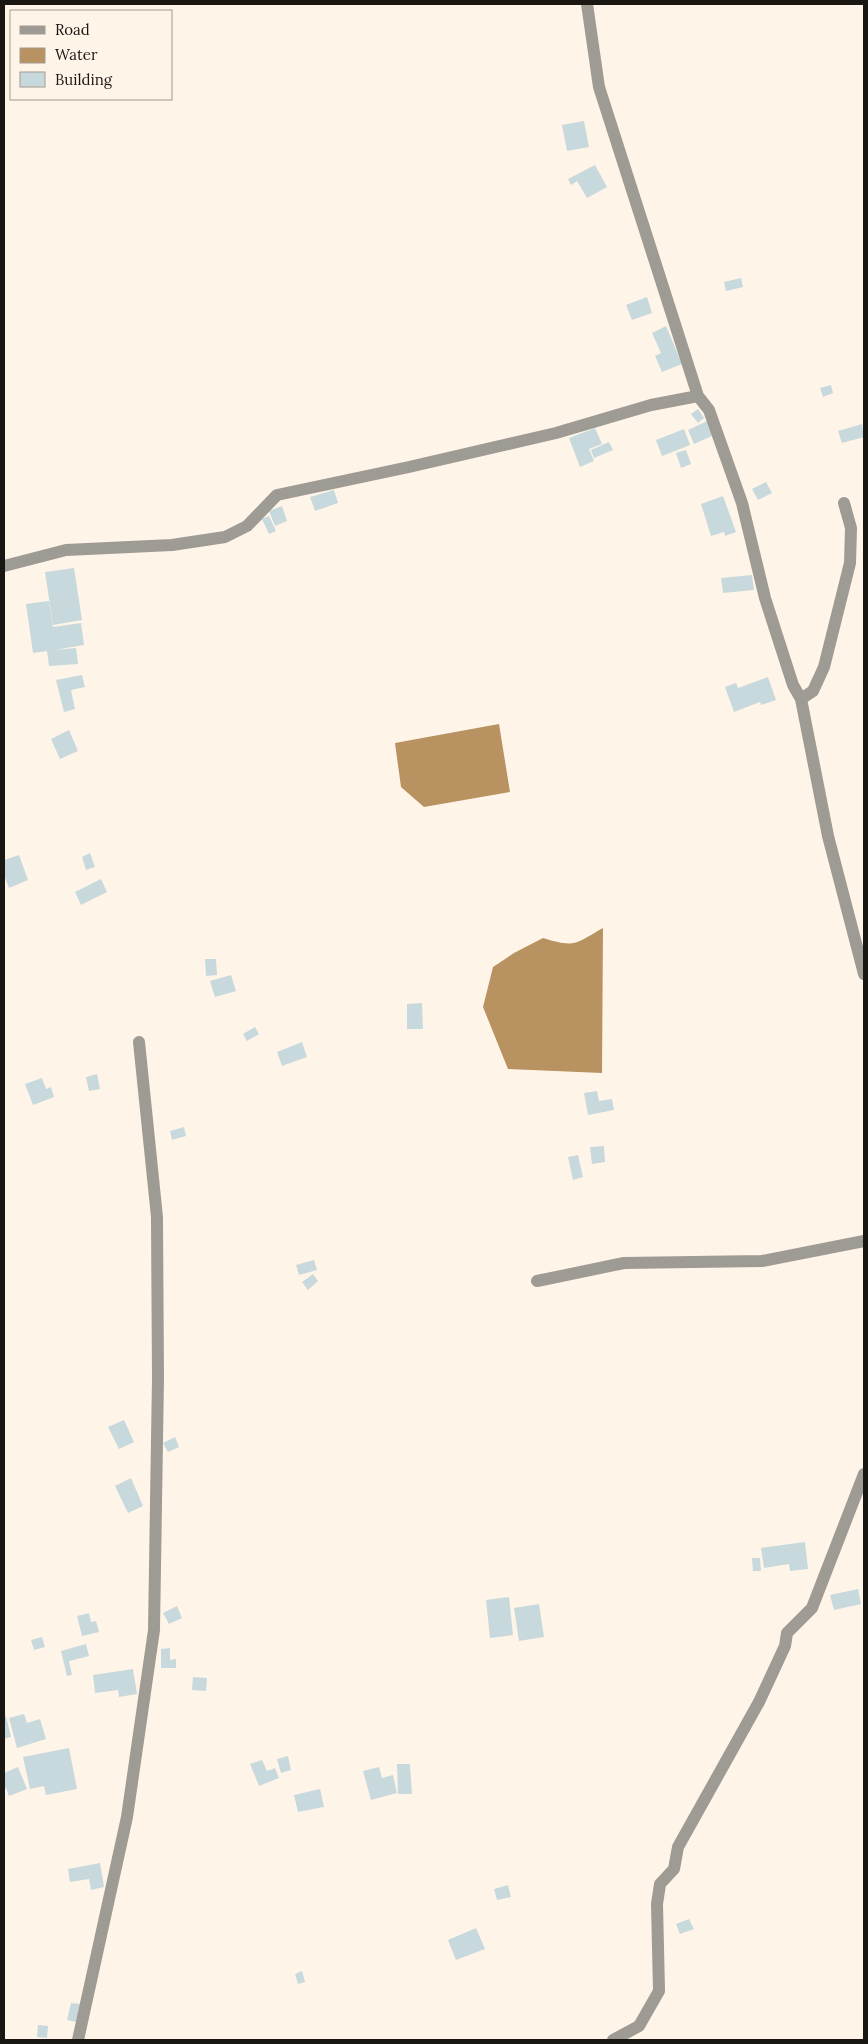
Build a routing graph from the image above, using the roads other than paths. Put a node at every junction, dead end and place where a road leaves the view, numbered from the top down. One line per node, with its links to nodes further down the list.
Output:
1 (587, 4): 2 (street)
2 (698, 396): 4 (street); 5 (street)
3 (844, 503): 5 (street)
4 (4, 566)
5 (802, 699): 6 (street)
6 (864, 974)
7 (139, 1042): 11 (street)
8 (864, 1241): 9 (street)
9 (537, 1281)
10 (864, 1474): 12 (street)
11 (78, 2040)
12 (613, 2040)

